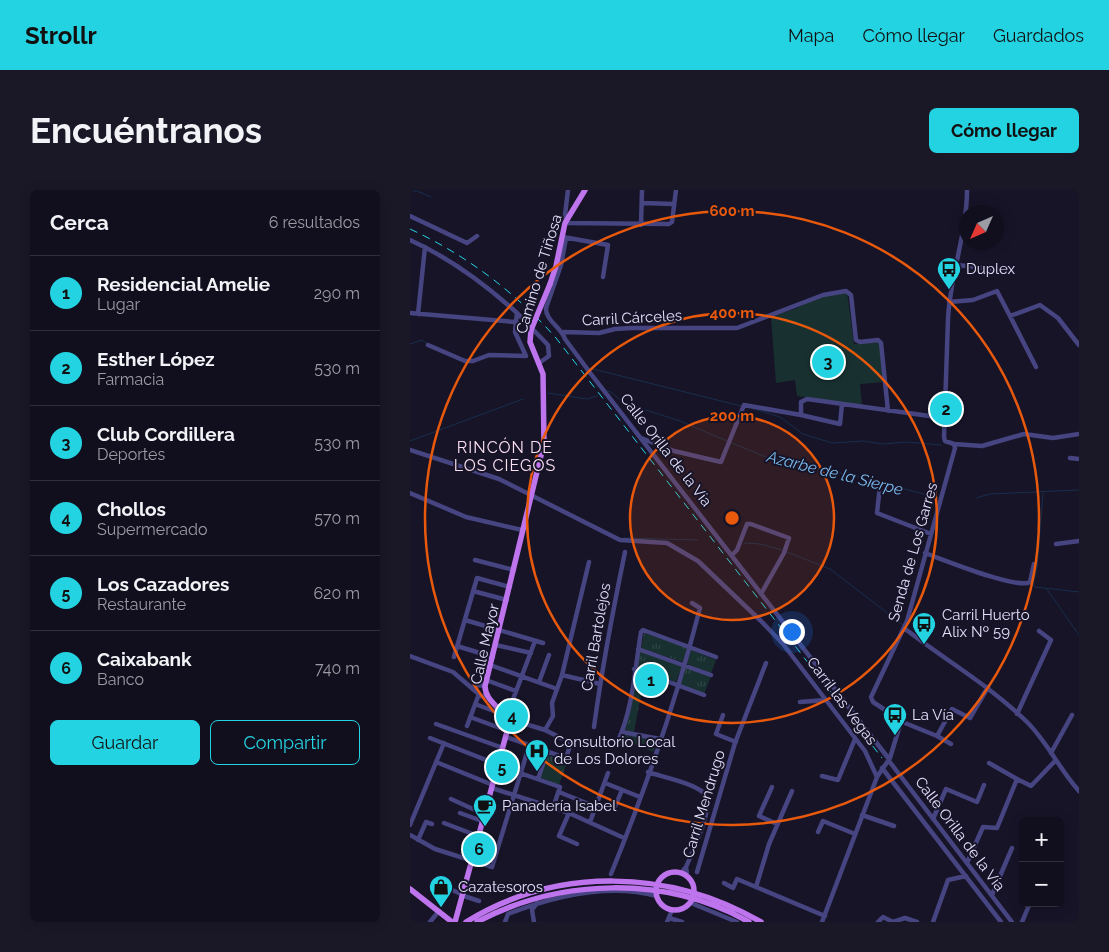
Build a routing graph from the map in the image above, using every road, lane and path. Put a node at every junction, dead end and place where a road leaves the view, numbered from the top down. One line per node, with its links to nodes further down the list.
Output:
1 (568, 190): 9 (street)
2 (585, 190): 9 (main road, Camino de Tiñosa)
3 (642, 190): 6 (street)
4 (676, 190): 7 (street)
5 (967, 190): 15 (street)
6 (642, 203): 7 (street); 10 (street)
7 (674, 204): 10 (street)
8 (410, 216): 11 (street)
9 (566, 221): 10 (street); 12 (main road, Camino de Tiñosa)
10 (641, 225)
11 (477, 236)
12 (564, 237): 17 (street); 24 (street, Calle Orilla de la Vía); 27 (main road, Camino de Tiñosa, bridge)
13 (410, 240): 14 (street)
14 (425, 247): 20 (street); 21 (street)
15 (956, 265): 16 (street); 18 (street)
16 (996, 268)
17 (603, 277)
18 (949, 302): 22 (street); 32 (street)
19 (410, 313): 21 (street)
20 (518, 313): 23 (street); 27 (street)
21 (418, 314): 23 (street)
22 (1010, 316): 26 (street); 28 (street)
23 (515, 322): 25 (street)
24 (564, 332): 30 (street, Carril Cárceles); 34 (street, Calle Orilla de la Vía)
25 (428, 345)
26 (1079, 345)
27 (540, 365): 41 (main road, Calle Mayor)
28 (1036, 367)
29 (842, 404): 30 (street); 31 (street); 31 (street)
30 (888, 412): 32 (street)
31 (801, 415): 34 (street)
32 (944, 418): 35 (street)
33 (1079, 434): 35 (street)
34 (641, 438): 48 (street, Calle Orilla de la Vía)
35 (954, 444): 43 (street, Senda de Los Garres)
36 (410, 450): 41 (street, Carril las Vegas)
37 (1070, 458): 38 (street)
38 (1079, 459)
39 (870, 483): 43 (street)
40 (410, 493): 42 (street)
41 (531, 495): 42 (main road, Calle Mayor); 92 (street, Carril las Vegas)
42 (522, 530): 52 (main road, Calle Mayor)
43 (931, 534): 47 (street, Senda de Los Garres)
44 (1079, 541): 45 (street)
45 (1056, 544)
46 (625, 552): 83 (street, Carril Bartolejos)
47 (925, 553): 51 (street); 59 (street, Senda de Los Garres)
48 (732, 555): 55 (street, Calle Orilla de la Vía); 55 (street)
49 (476, 560): 52 (street)
50 (589, 562): 78 (street, Carril Bartolejos)
51 (1034, 564)
52 (514, 570): 53 (main road, Calle Mayor)
53 (510, 587): 54 (street); 56 (main road, Calle Mayor)
54 (474, 591): 56 (street); 58 (street)
55 (761, 594): 119 (street, Calle Orilla de la Vía)
56 (507, 600): 60 (main road, Calle Mayor)
57 (692, 603): 66 (street)
58 (464, 620): 60 (street); 65 (street)
59 (904, 628): 85 (street); 100 (street, Senda de Los Garres)
60 (500, 631): 62 (street); 64 (main road, Calle Mayor)
61 (1039, 631): 95 (street)
62 (535, 641): 63 (street); 68 (street)
63 (543, 643)
64 (496, 645): 68 (street); 71 (main road, Calle Mayor)
65 (457, 646): 71 (street); 72 (street)
66 (690, 646): 67 (street); 73 (street); 76 (street)
67 (638, 648): 76 (street); 77 (street)
68 (531, 653): 80 (street)
69 (549, 655): 81 (street)
70 (410, 656): 86 (street)
71 (493, 656): 75 (main road, Calle Mayor)
72 (454, 657)
73 (716, 657)
74 (766, 663): 111 (street, Carril Mendrugo)
75 (490, 665): 80 (street); 82 (main road, Calle Mayor)
76 (684, 665): 79 (street); 84 (street)
77 (634, 669): 84 (street); 105 (street)
78 (562, 674): 83 (street); 87 (street, Carril Bartolejos)
79 (711, 674)
80 (522, 676): 81 (street); 88 (street)
81 (539, 682): 87 (street)
82 (486, 683): 86 (street); 88 (street); 91 (main road, Calle Mayor)
83 (600, 684): 103 (street, Carril Bartolejos)
84 (678, 685): 90 (street); 110 (street)
85 (988, 687): 95 (street); 107 (street)
86 (472, 688): 89 (street)
87 (557, 689): 104 (street, Carril Bartolejos)
88 (516, 692): 98 (street)
89 (479, 694): 91 (street); 94 (street)
90 (704, 695)
91 (487, 696): 98 (main road, Calle Mayor)
92 (826, 700): 93 (street); 109 (street, Carril las Vegas)
93 (800, 702)
94 (475, 704): 98 (street); 99 (street)
95 (1017, 714): 118 (street)
96 (723, 715): 111 (street, Carril Mendrugo)
97 (1072, 715): 118 (street)
98 (504, 716): 104 (street); 106 (main road)
99 (470, 717): 102 (street); 106 (street)
100 (900, 721): 107 (street); 119 (street)
101 (436, 724): 116 (street)
102 (468, 726)
103 (594, 727)
104 (545, 730): 117 (street)
105 (622, 732): 110 (street); 113 (street)
106 (507, 734): 115 (street); 116 (main road)
107 (937, 736): 114 (street)
108 (430, 738): 112 (street)
109 (855, 738): 128 (street); 129 (street, Carril las Vegas)
110 (660, 739): 125 (street)
111 (736, 742): 154 (street, Carril Mendrugo)
112 (444, 743): 121 (street); 123 (street)
113 (617, 743)
114 (951, 744)
115 (529, 746): 117 (street); 126 (street)
116 (503, 748): 123 (main road)
117 (547, 752): 130 (street)
118 (1051, 753): 120 (street)
119 (889, 760): 124 (street); 149 (street, Calle Orilla de la Vía)
120 (1056, 761): 131 (street); 139 (street)
121 (436, 762): 134 (street); 157 (street)
122 (989, 763): 131 (street)
123 (499, 765): 134 (main road)
124 (882, 768): 129 (street); 174 (street, Calle Orilla de la Vía)
125 (648, 772): 141 (street); 150 (street)
126 (520, 773): 130 (street); 140 (street)
127 (608, 773): 132 (street)
128 (822, 776)
129 (877, 777): 148 (street)
130 (538, 779): 136 (street)
131 (1017, 779): 170 (street)
132 (605, 783): 137 (street); 143 (street)
133 (984, 785): 149 (street)
134 (493, 786): 140 (street); 147 (main road)
135 (772, 787): 156 (street)
136 (560, 789): 143 (street); 144 (street)
137 (622, 790): 141 (street); 143 (street)
138 (792, 790): 156 (street)
139 (1079, 790)
140 (513, 794): 144 (street); 168 (street)
141 (640, 797): 163 (street)
142 (451, 799): 147 (street)
143 (597, 805): 152 (street)
144 (553, 808): 146 (street)
145 (460, 813): 151 (street)
146 (568, 813): 152 (street); 166 (street)
147 (484, 814): 151 (main road)
148 (862, 814): 158 (street); 160 (street)
149 (933, 819): 170 (street, Calle Orilla de la Vía)
150 (704, 820): 154 (street); 173 (street)
151 (482, 822): 162 (main road)
152 (590, 822): 163 (street)
153 (444, 823): 162 (street)
154 (712, 823): 171 (street, Carril Mendrugo)
155 (432, 824): 164 (street)
156 (777, 824): 178 (street)
157 (410, 825)
158 (894, 826)
159 (818, 832): 160 (street)
160 (855, 834): 191 (street)
161 (410, 835): 164 (street)
162 (478, 836): 165 (main road)
163 (624, 838): 172 (street)
164 (418, 840): 169 (street)
165 (476, 844): 168 (street); 169 (main road)
166 (578, 844)
167 (1012, 848): 182 (street)
168 (497, 849): 169 (street)
169 (471, 860): 181 (main road)
170 (967, 863): 182 (street, Calle Orilla de la Vía)
171 (697, 872)
172 (610, 874)
173 (684, 874): 177 (main road); 183 (main road)
174 (966, 876): 206 (street); 207 (street, Calle Orilla de la Vía)
175 (724, 883): 178 (street)
176 (438, 884): 181 (street)
177 (658, 884): 180 (main road); 183 (main road); 195 (main road)
178 (756, 887): 191 (street)
179 (410, 889): 189 (main road)
180 (656, 893): 183 (main road); 185 (street); 188 (main road); 196 (main road)
181 (461, 894): 184 (street); 193 (main road)
182 (992, 895): 208 (street, Calle Orilla de la Vía)
183 (693, 898): 188 (main road); 200 (street); 201 (main road); 202 (main road)
184 (479, 901)
185 (537, 903): 187 (street); 190 (street)
186 (1028, 907): 209 (street)
187 (522, 908): 190 (street); 197 (street)
188 (672, 910): 192 (street)
189 (439, 911): 193 (main road); 194 (street)
190 (532, 914): 198 (street)
191 (825, 916): 203 (street)
192 (668, 920): 199 (street)
193 (455, 921)
194 (430, 922)
195 (466, 922)
196 (477, 922)
197 (505, 922)
198 (534, 922)
199 (682, 922)
200 (738, 922)
201 (749, 922)
202 (761, 922)
203 (822, 922)
204 (878, 922): 205 (street)
205 (917, 922)
206 (933, 922)
207 (1001, 922)
208 (1012, 922)
209 (1022, 922)

